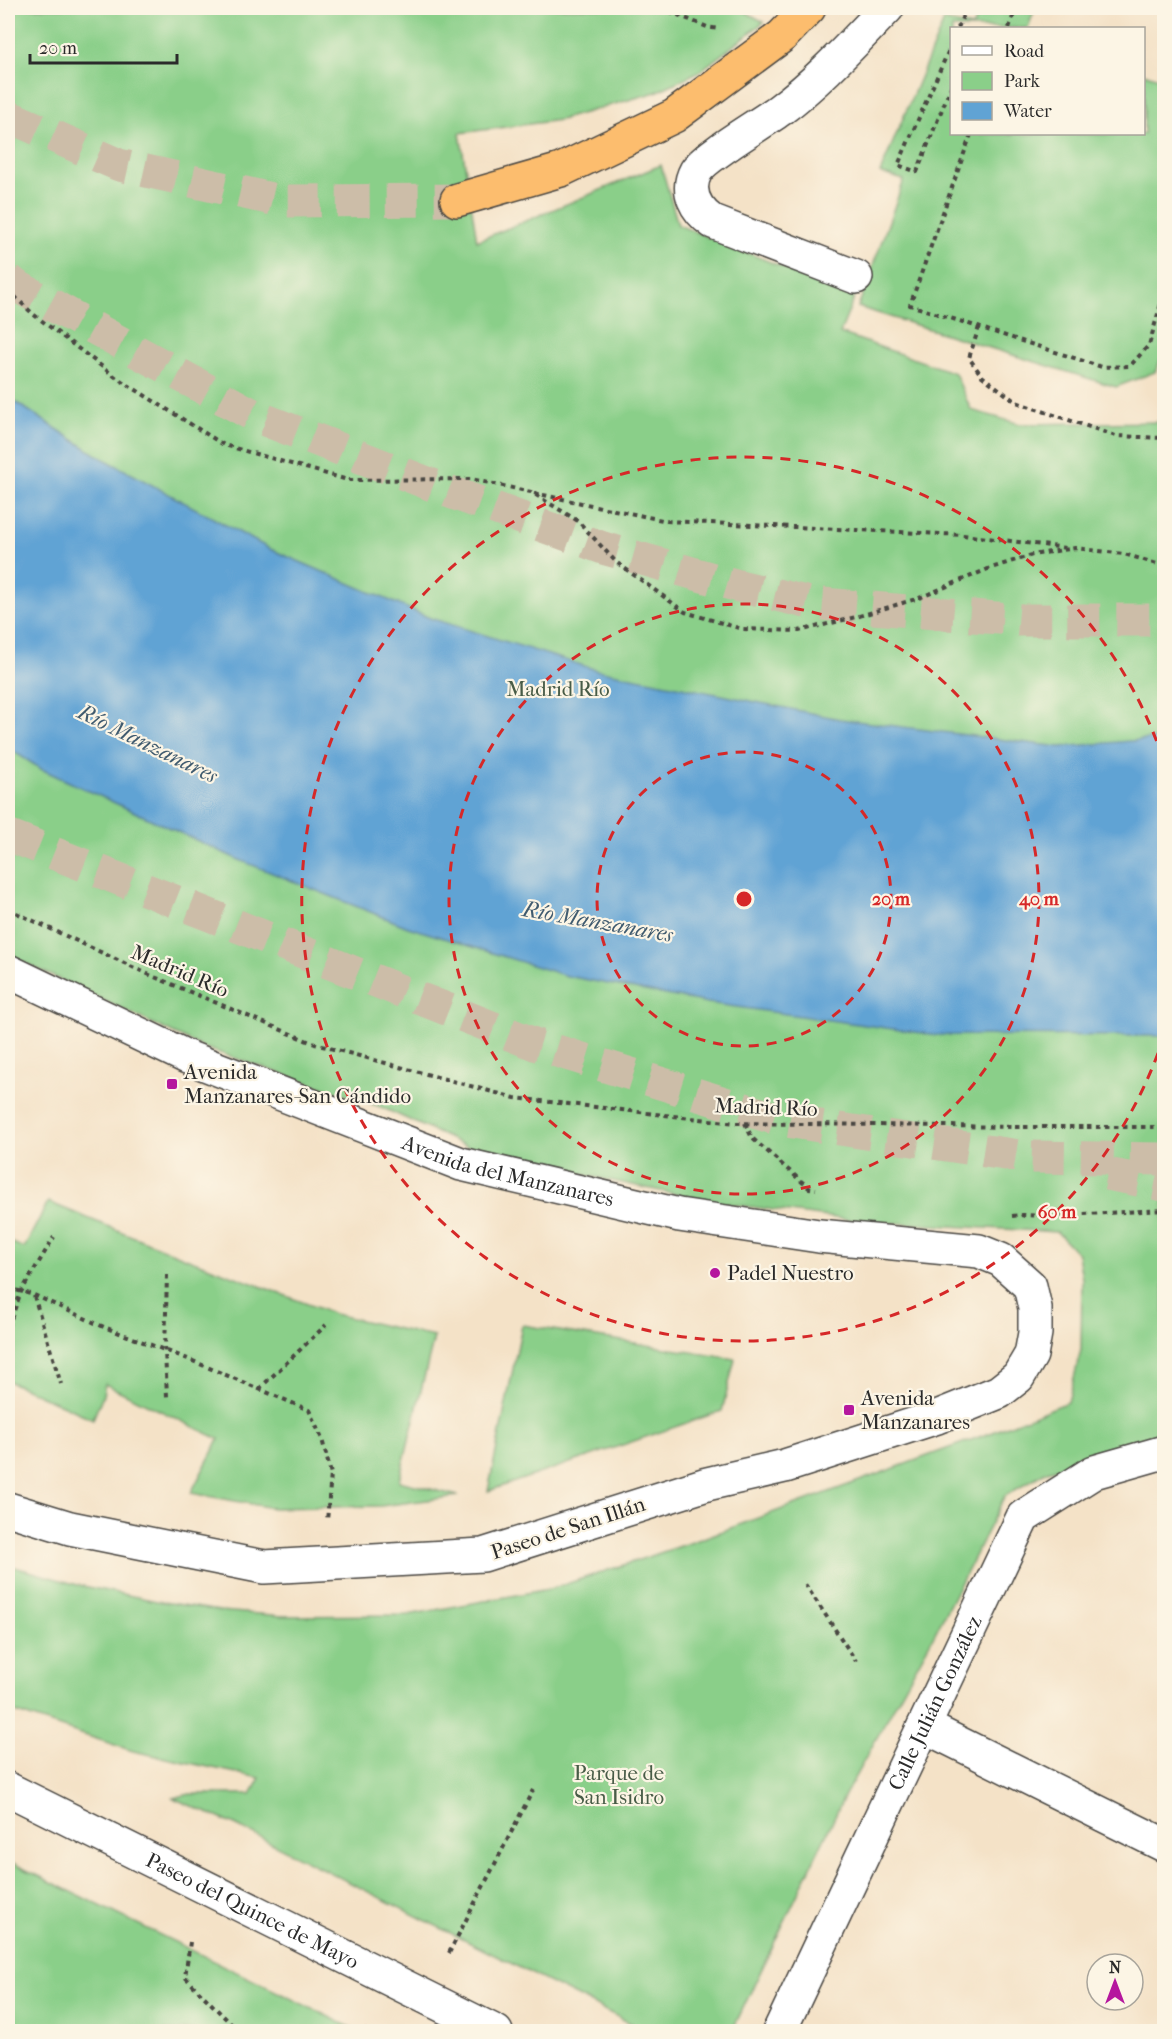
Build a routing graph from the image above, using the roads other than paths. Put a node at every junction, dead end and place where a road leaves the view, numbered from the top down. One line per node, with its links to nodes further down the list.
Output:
1 (809, 8): 3 (highway)
2 (887, 8): 4 (street)
3 (457, 200)
4 (856, 277)
5 (8, 971): 6 (street, Avenida del Manzanares)
6 (1030, 1286): 8 (street, Paseo de San Illán)
7 (1164, 1452): 9 (street, Calle Julián González)
8 (8, 1509)
9 (924, 1726): 11 (street); 13 (street, Calle Julián González)
10 (8, 1789): 12 (street, Paseo del Quince de Mayo)
11 (1164, 1845)
12 (496, 2031)
13 (779, 2031)

